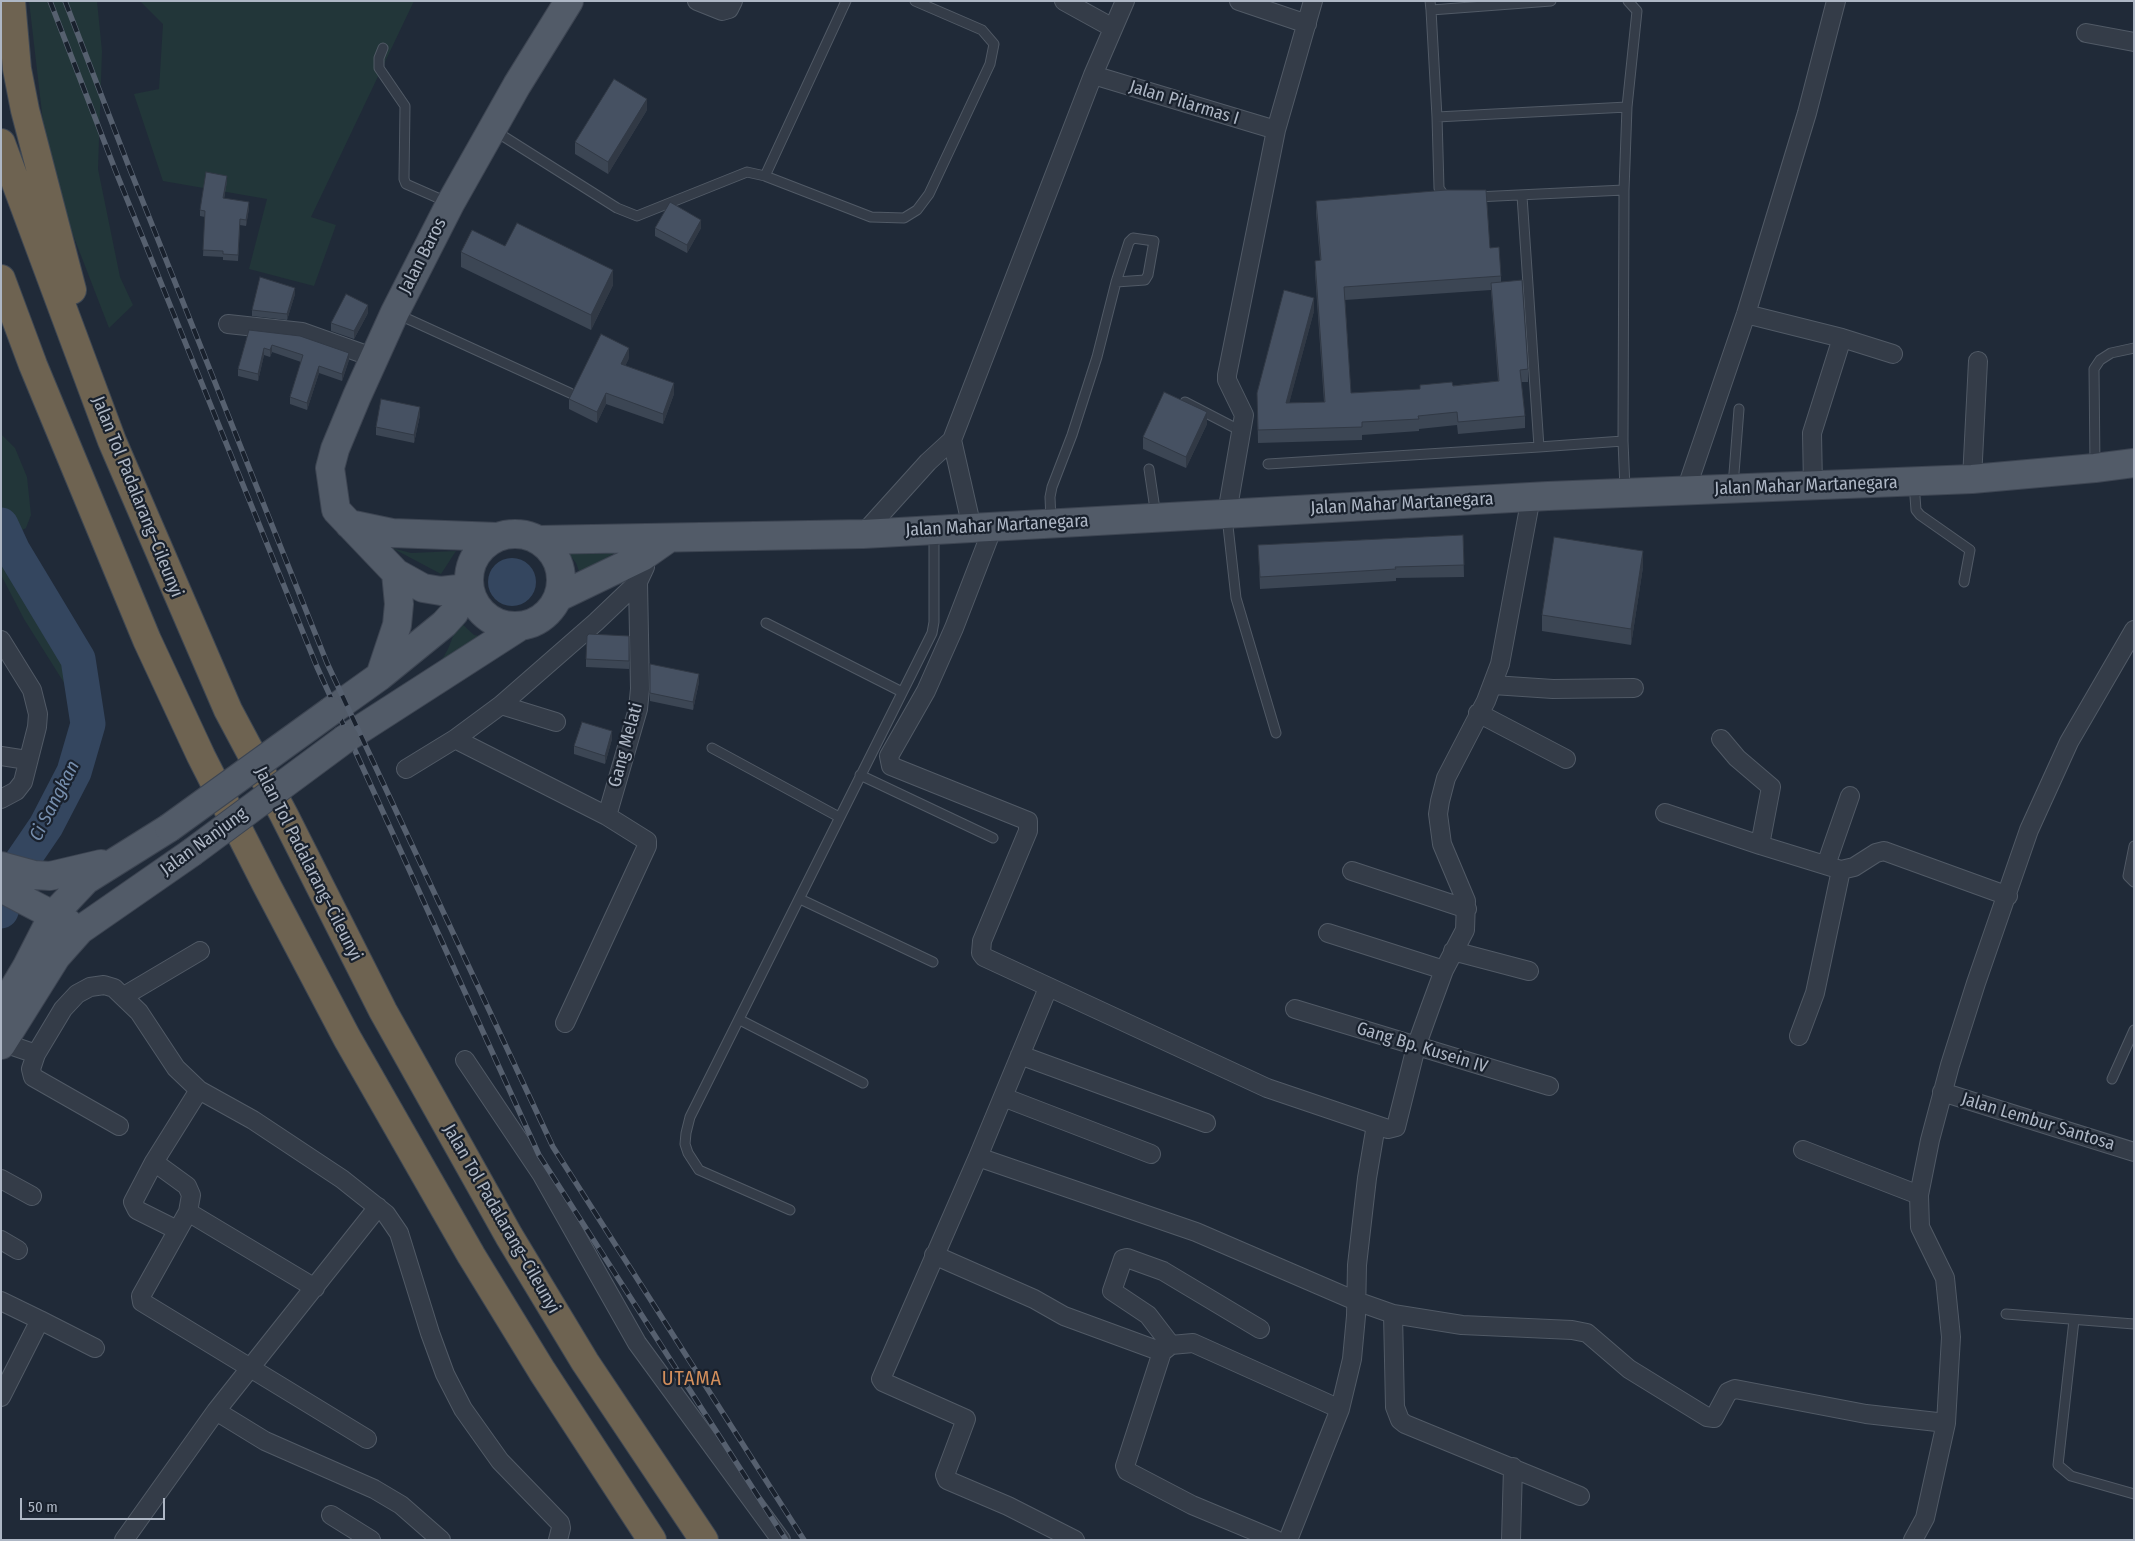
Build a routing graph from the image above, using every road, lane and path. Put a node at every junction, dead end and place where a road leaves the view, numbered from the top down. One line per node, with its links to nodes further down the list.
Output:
1 (11, 1): 45 (highway)
2 (569, 1): 23 (main road, Jalan Baros)
3 (697, 1): 4 (street)
4 (733, 1)
5 (846, 1): 26 (lane)
6 (915, 1): 26 (lane)
7 (1064, 1): 16 (street)
8 (1126, 1): 16 (street)
9 (1239, 1): 15 (street)
10 (1313, 1): 15 (street)
11 (1552, 1): 14 (lane)
12 (1628, 1): 21 (lane)
13 (1836, 1): 33 (street)
14 (1431, 6): 22 (lane)
15 (1307, 24): 24 (street)
16 (1113, 28): 20 (street)
17 (2086, 33): 18 (street)
18 (2134, 42)
19 (383, 48): 29 (lane)
20 (1093, 75): 24 (street, Jalan Pilarmas I); 44 (street)
21 (1627, 107): 22 (lane); 27 (lane)
22 (1437, 117): 28 (lane)
23 (492, 129): 26 (lane); 29 (main road, Jalan Baros)
24 (1276, 130): 43 (street)
25 (1, 143): 45 (highway, Jalan Tol Padalarang–Cileunyi)
26 (766, 176)
27 (1624, 190): 28 (lane); 46 (lane)
28 (1522, 196): 47 (lane)
29 (450, 204): 32 (main road, Jalan Baros)
30 (1, 279): 182 (highway)
31 (1116, 282): 31 (lane); 61 (lane)
32 (395, 312): 38 (main road, Jalan Baros); 40 (lane)
33 (1746, 314): 35 (street); 56 (street)
34 (228, 324): 38 (street)
35 (1842, 338): 37 (street); 54 (street)
36 (2134, 348): 50 (lane)
37 (1893, 354)
38 (375, 358): 62 (main road, Jalan Baros)
39 (1978, 361): 52 (street)
40 (570, 393)
41 (1185, 402): 43 (lane)
42 (1739, 409): 55 (lane)
43 (1241, 431): 59 (street)
44 (952, 440): 63 (street); 65 (street)
45 (112, 441): 183 (highway, Jalan Tol Padalarang–Cileunyi)
46 (1623, 441): 47 (lane); 57 (lane)
47 (1539, 447): 49 (lane)
48 (2134, 463): 50 (main road, Jalan Mahar Martanegara)
49 (1268, 464)
50 (2095, 468): 52 (main road, Jalan Mahar Martanegara)
51 (1149, 469): 60 (lane)
52 (1972, 479): 53 (main road, Jalan Mahar Martanegara)
53 (1914, 482): 54 (main road, Jalan Mahar Martanegara); 71 (lane)
54 (1813, 486): 55 (main road, Jalan Mahar Martanegara)
55 (1732, 489): 56 (main road, Jalan Mahar Martanegara)
56 (1686, 490): 57 (main road, Jalan Mahar Martanegara)
57 (1625, 492): 58 (main road, Jalan Mahar Martanegara)
58 (1531, 497): 59 (main road, Jalan Mahar Martanegara); 80 (street)
59 (1227, 513): 60 (main road, Jalan Mahar Martanegara); 86 (lane)
60 (1156, 517): 61 (main road, Jalan Mahar Martanegara)
61 (1051, 523): 63 (main road, Jalan Mahar Martanegara)
62 (349, 524): 66 (main road); 70 (main road, Jalan Baros)
63 (983, 527): 64 (main road, Jalan Mahar Martanegara); 120 (street)
64 (934, 530): 65 (main road, Jalan Mahar Martanegara); 82 (lane)
65 (863, 534): 67 (main road, Jalan Mahar Martanegara)
66 (498, 537): 68 (main road); 72 (main road)
67 (669, 538): 68 (main road, Jalan Mahar Martanegara); 69 (main road)
68 (538, 540): 73 (main road)
69 (640, 569): 73 (main road); 83 (street); 98 (street, Gang Melati)
70 (396, 573): 72 (main road, Jalan Baros); 79 (main road)
71 (1964, 582)
72 (467, 588): 75 (main road); 79 (main road, Jalan Nanjung)
73 (559, 596): 75 (main road)
74 (766, 623): 82 (lane)
75 (519, 627): 113 (main road, Jalan Nanjung, bridge)
76 (2134, 630): 109 (street)
77 (1, 640): 78 (street)
78 (7, 662): 92 (street)
79 (380, 676): 103 (main road, Jalan Nanjung, bridge)
80 (1493, 685): 81 (street); 84 (street)
81 (1634, 688)
82 (902, 692): 94 (lane)
83 (501, 705): 85 (street); 87 (street)
84 (1478, 713): 91 (street); 111 (street)
85 (556, 722)
86 (1276, 733)
87 (455, 739): 93 (street); 98 (street)
88 (1721, 739): 101 (street)
89 (712, 748): 99 (lane)
90 (1, 756): 92 (street)
91 (1566, 759)
92 (27, 760): 96 (street)
93 (406, 770)
94 (860, 775): 99 (lane); 100 (lane)
95 (1850, 796): 105 (street)
96 (1, 799)
97 (1664, 813): 101 (street)
98 (607, 816): 125 (street)
99 (839, 817): 110 (lane)
100 (993, 838)
101 (1760, 845): 105 (street)
102 (2134, 846): 107 (lane)
103 (119, 859): 108 (main road); 112 (main road, Jalan Nanjung)
104 (1, 866): 108 (main road)
105 (1834, 867): 109 (street); 127 (street)
106 (1352, 871): 111 (street)
107 (2134, 882)
108 (19, 887): 112 (main road)
109 (2008, 896): 137 (street)
110 (800, 899): 117 (lane); 124 (lane)
111 (1467, 910): 116 (street)
112 (53, 915): 113 (main road); 122 (main road, Jalan Nanjung)
113 (80, 930): 128 (main road, Jalan Nanjung)
114 (1328, 933): 118 (street)
115 (200, 951): 121 (street)
116 (1453, 951): 118 (street); 119 (street)
117 (933, 962)
118 (1444, 970): 129 (street)
119 (1529, 971)
120 (1048, 988): 131 (street); 140 (street)
121 (124, 996): 130 (street); 136 (street)
122 (1, 1010)
123 (1295, 1010): 129 (street, Gang Bp. Kusein IV)
124 (740, 1020): 134 (lane); 151 (lane)
125 (565, 1023)
126 (2134, 1030): 133 (lane)
127 (1799, 1036)
128 (3, 1044): 130 (street)
129 (1416, 1047): 135 (street, Gang Bp. Kusein IV); 140 (street)
130 (36, 1054): 141 (street)
131 (1020, 1056): 138 (street); 139 (street)
132 (465, 1060): 184 (street)
133 (2112, 1079)
134 (863, 1083)
135 (1549, 1086)
136 (199, 1090): 146 (street); 150 (street)
137 (1942, 1092): 143 (street, Jalan Lembur Santosa); 148 (street)
138 (1003, 1097): 144 (street); 145 (street)
139 (1206, 1123)
140 (1376, 1125): 159 (street)
141 (119, 1126)
142 (1803, 1150): 148 (street)
143 (2134, 1152)
144 (1151, 1154)
145 (978, 1158): 156 (street); 159 (street)
146 (154, 1162): 152 (street); 153 (street)
147 (1, 1179): 149 (street)
148 (1919, 1195): 172 (street)
149 (32, 1196)
150 (378, 1207): 157 (street); 181 (street)
151 (790, 1210)
152 (188, 1212): 153 (street); 157 (street)
153 (178, 1230): 168 (street)
154 (1, 1240): 155 (street)
155 (18, 1250)
156 (934, 1255): 167 (street); 185 (street)
157 (315, 1288): 168 (street)
158 (1, 1301): 162 (street)
159 (1356, 1301): 160 (street); 170 (street)
160 (1393, 1314): 172 (street); 174 (street)
161 (2006, 1314): 163 (lane)
162 (40, 1320): 166 (street); 169 (street)
163 (2074, 1320): 164 (lane); 175 (lane)
164 (2134, 1324)
165 (1260, 1329): 167 (street)
166 (95, 1348)
167 (1166, 1349): 170 (street); 186 (street)
168 (250, 1367): 171 (street); 173 (street)
169 (1, 1397)
170 (1340, 1409): 187 (street)
171 (216, 1411): 178 (street); 180 (street)
172 (1946, 1423): 189 (street)
173 (367, 1439)
174 (1513, 1468): 176 (street); 188 (street)
175 (2134, 1494)
176 (1580, 1496)
177 (331, 1515): 179 (street)
178 (124, 1540)
179 (371, 1540)
180 (441, 1540)
181 (558, 1540)
182 (652, 1540)
183 (704, 1540)
184 (781, 1540)
185 (1075, 1540)
186 (1276, 1540)
187 (1288, 1540)
188 (1511, 1540)
189 (1913, 1540)

